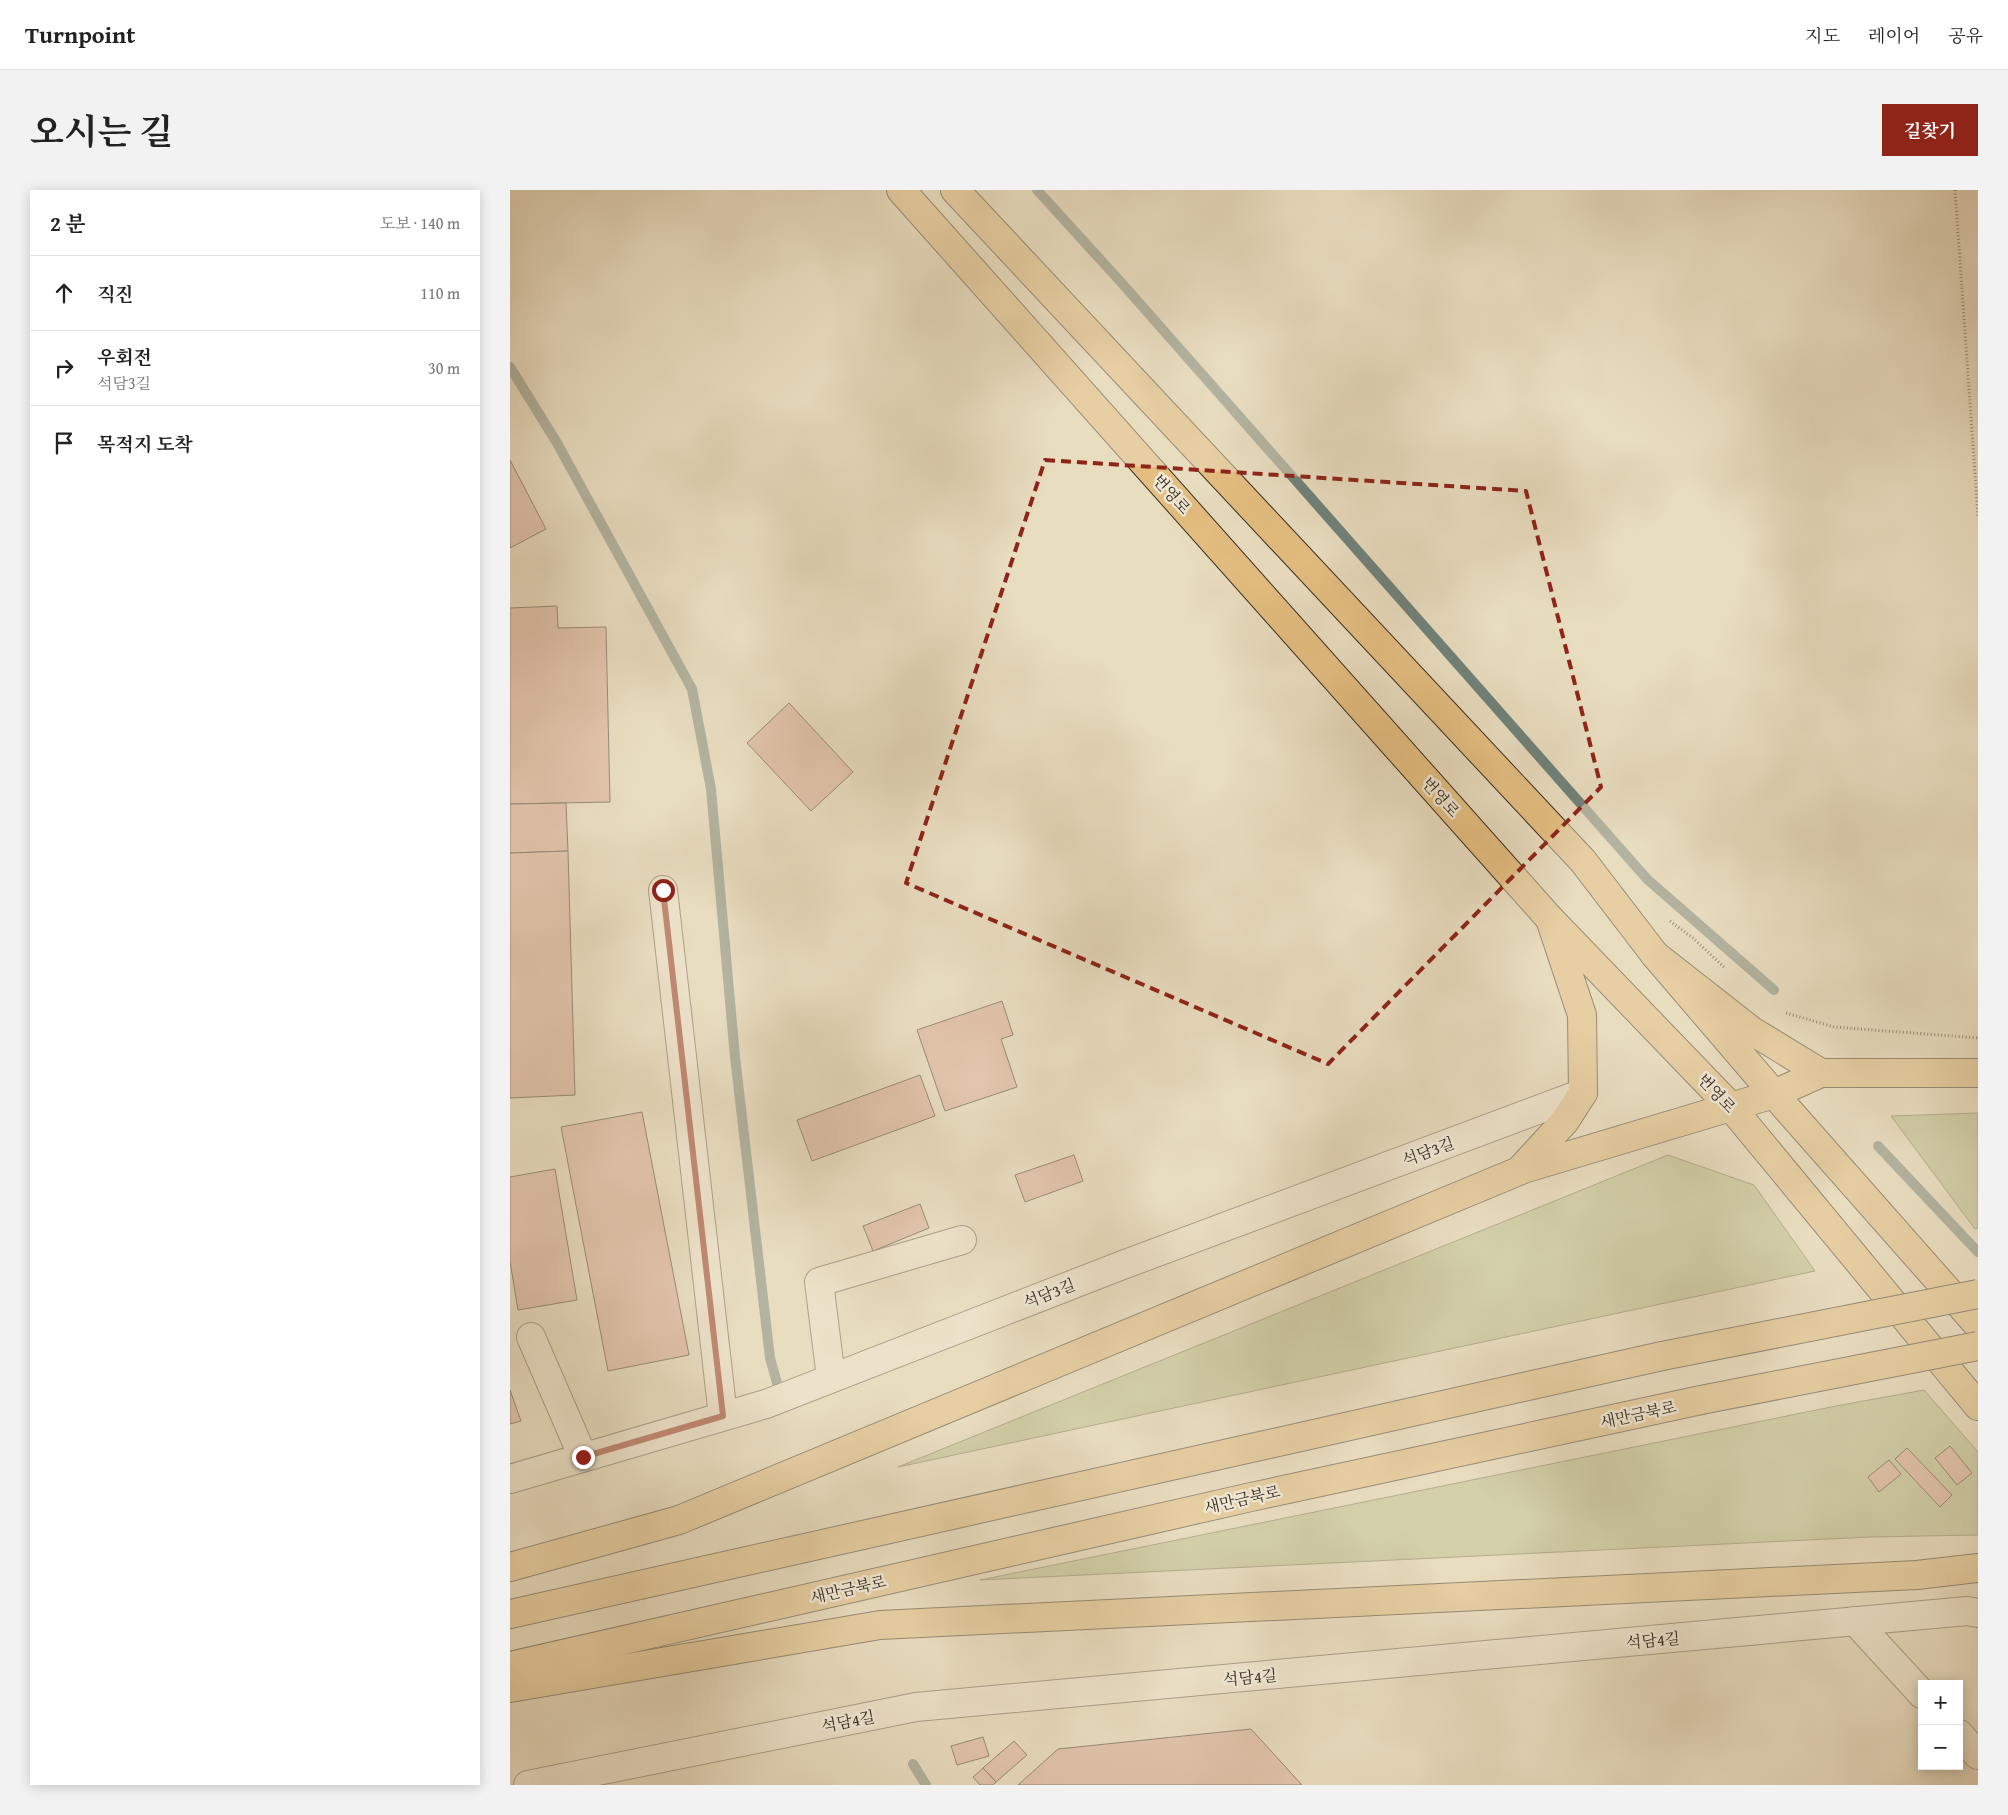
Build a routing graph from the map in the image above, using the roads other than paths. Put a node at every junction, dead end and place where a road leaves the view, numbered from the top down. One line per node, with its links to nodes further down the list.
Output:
1 (901, 190): 4 (main road, 번영로)
2 (955, 190): 5 (main road)
3 (663, 890): 19 (street)
4 (1550, 919): 8 (main road); 10 (main road, 번영로)
5 (1655, 955): 6 (main road); 9 (main road)
6 (1821, 1073): 7 (main road); 9 (main road)
7 (1978, 1073)
8 (1583, 1093): 11 (main road); 17 (street, 석담3길)
9 (1774, 1094): 10 (main road); 14 (main road)
10 (1731, 1107): 11 (main road); 18 (main road, 번영로)
11 (1519, 1171): 22 (main road)
12 (962, 1240): 17 (street)
13 (1978, 1294): 27 (main road, bridge)
14 (1978, 1325)
15 (531, 1337): 20 (street)
16 (1978, 1346): 29 (main road, 새만금북로, bridge)
17 (831, 1378): 19 (street, 석담3길)
18 (1978, 1406)
19 (723, 1416): 20 (street, 석담3길)
20 (583, 1457): 21 (street, 석담3길)
21 (510, 1479)
22 (510, 1567)
23 (1978, 1568): 24 (main road)
24 (1917, 1575): 25 (main road); 30 (main road)
25 (1978, 1588)
26 (1978, 1613): 28 (street, 석담4길)
27 (510, 1614)
28 (1855, 1621): 31 (street); 34 (street, 석담4길)
29 (510, 1666)
30 (510, 1688)
31 (1918, 1690)
32 (1963, 1738): 33 (street)
33 (1978, 1755)
34 (528, 1785)

